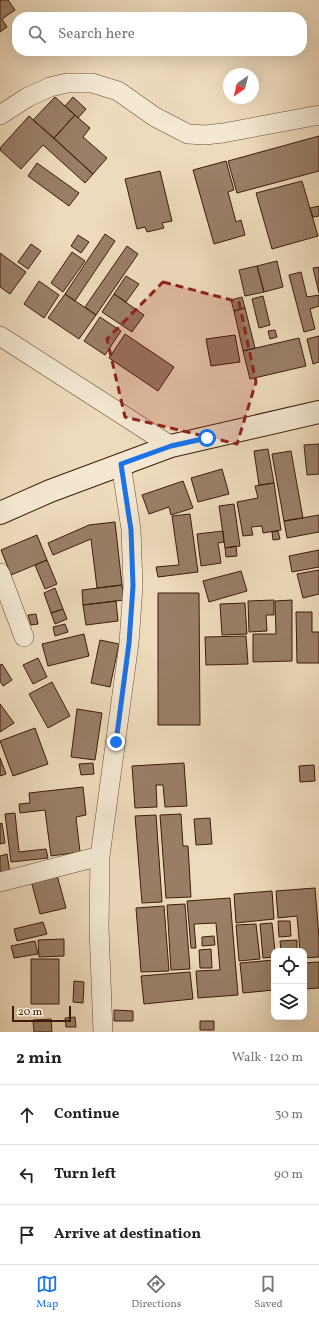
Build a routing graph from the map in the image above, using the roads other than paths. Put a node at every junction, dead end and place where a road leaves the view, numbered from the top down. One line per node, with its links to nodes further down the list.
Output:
1 (319, 114): 2 (street)
2 (0, 115)
3 (0, 336): 5 (street)
4 (319, 412): 5 (street)
5 (171, 446): 6 (street)
6 (121, 464): 7 (street); 10 (street)
7 (0, 513)
8 (0, 573): 9 (street)
9 (24, 636)
10 (100, 856): 11 (street); 12 (street)
11 (0, 882)
12 (103, 1032)

